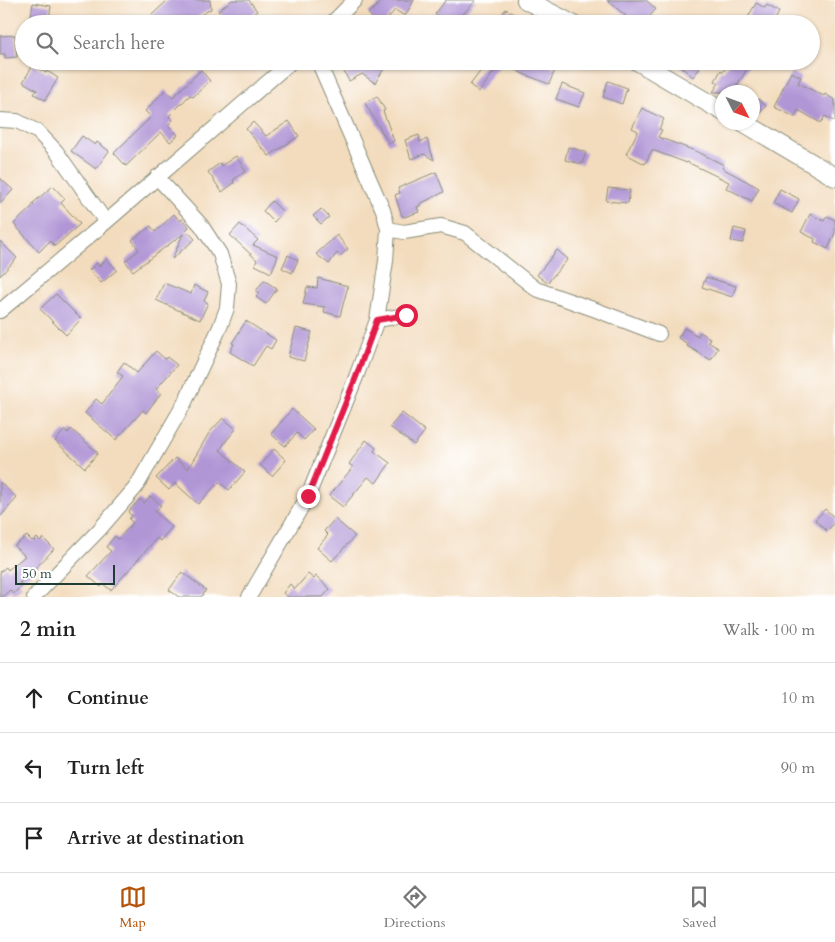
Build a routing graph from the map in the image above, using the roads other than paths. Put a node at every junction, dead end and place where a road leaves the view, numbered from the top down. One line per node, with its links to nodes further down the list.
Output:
1 (355, 0): 3 (street)
2 (526, 0): 4 (street)
3 (340, 15)
4 (555, 15)
5 (282, 70): 12 (street)
6 (322, 70): 14 (street)
7 (652, 70): 8 (street)
8 (715, 107)
9 (0, 120): 13 (street)
10 (756, 130): 11 (street)
11 (835, 177)
12 (157, 178): 13 (street); 19 (street)
13 (106, 222): 15 (street)
14 (388, 229): 17 (street); 18 (street)
15 (0, 311)
16 (406, 315): 17 (street)
17 (377, 320): 20 (street)
18 (659, 334)
19 (34, 597)
20 (249, 597)

